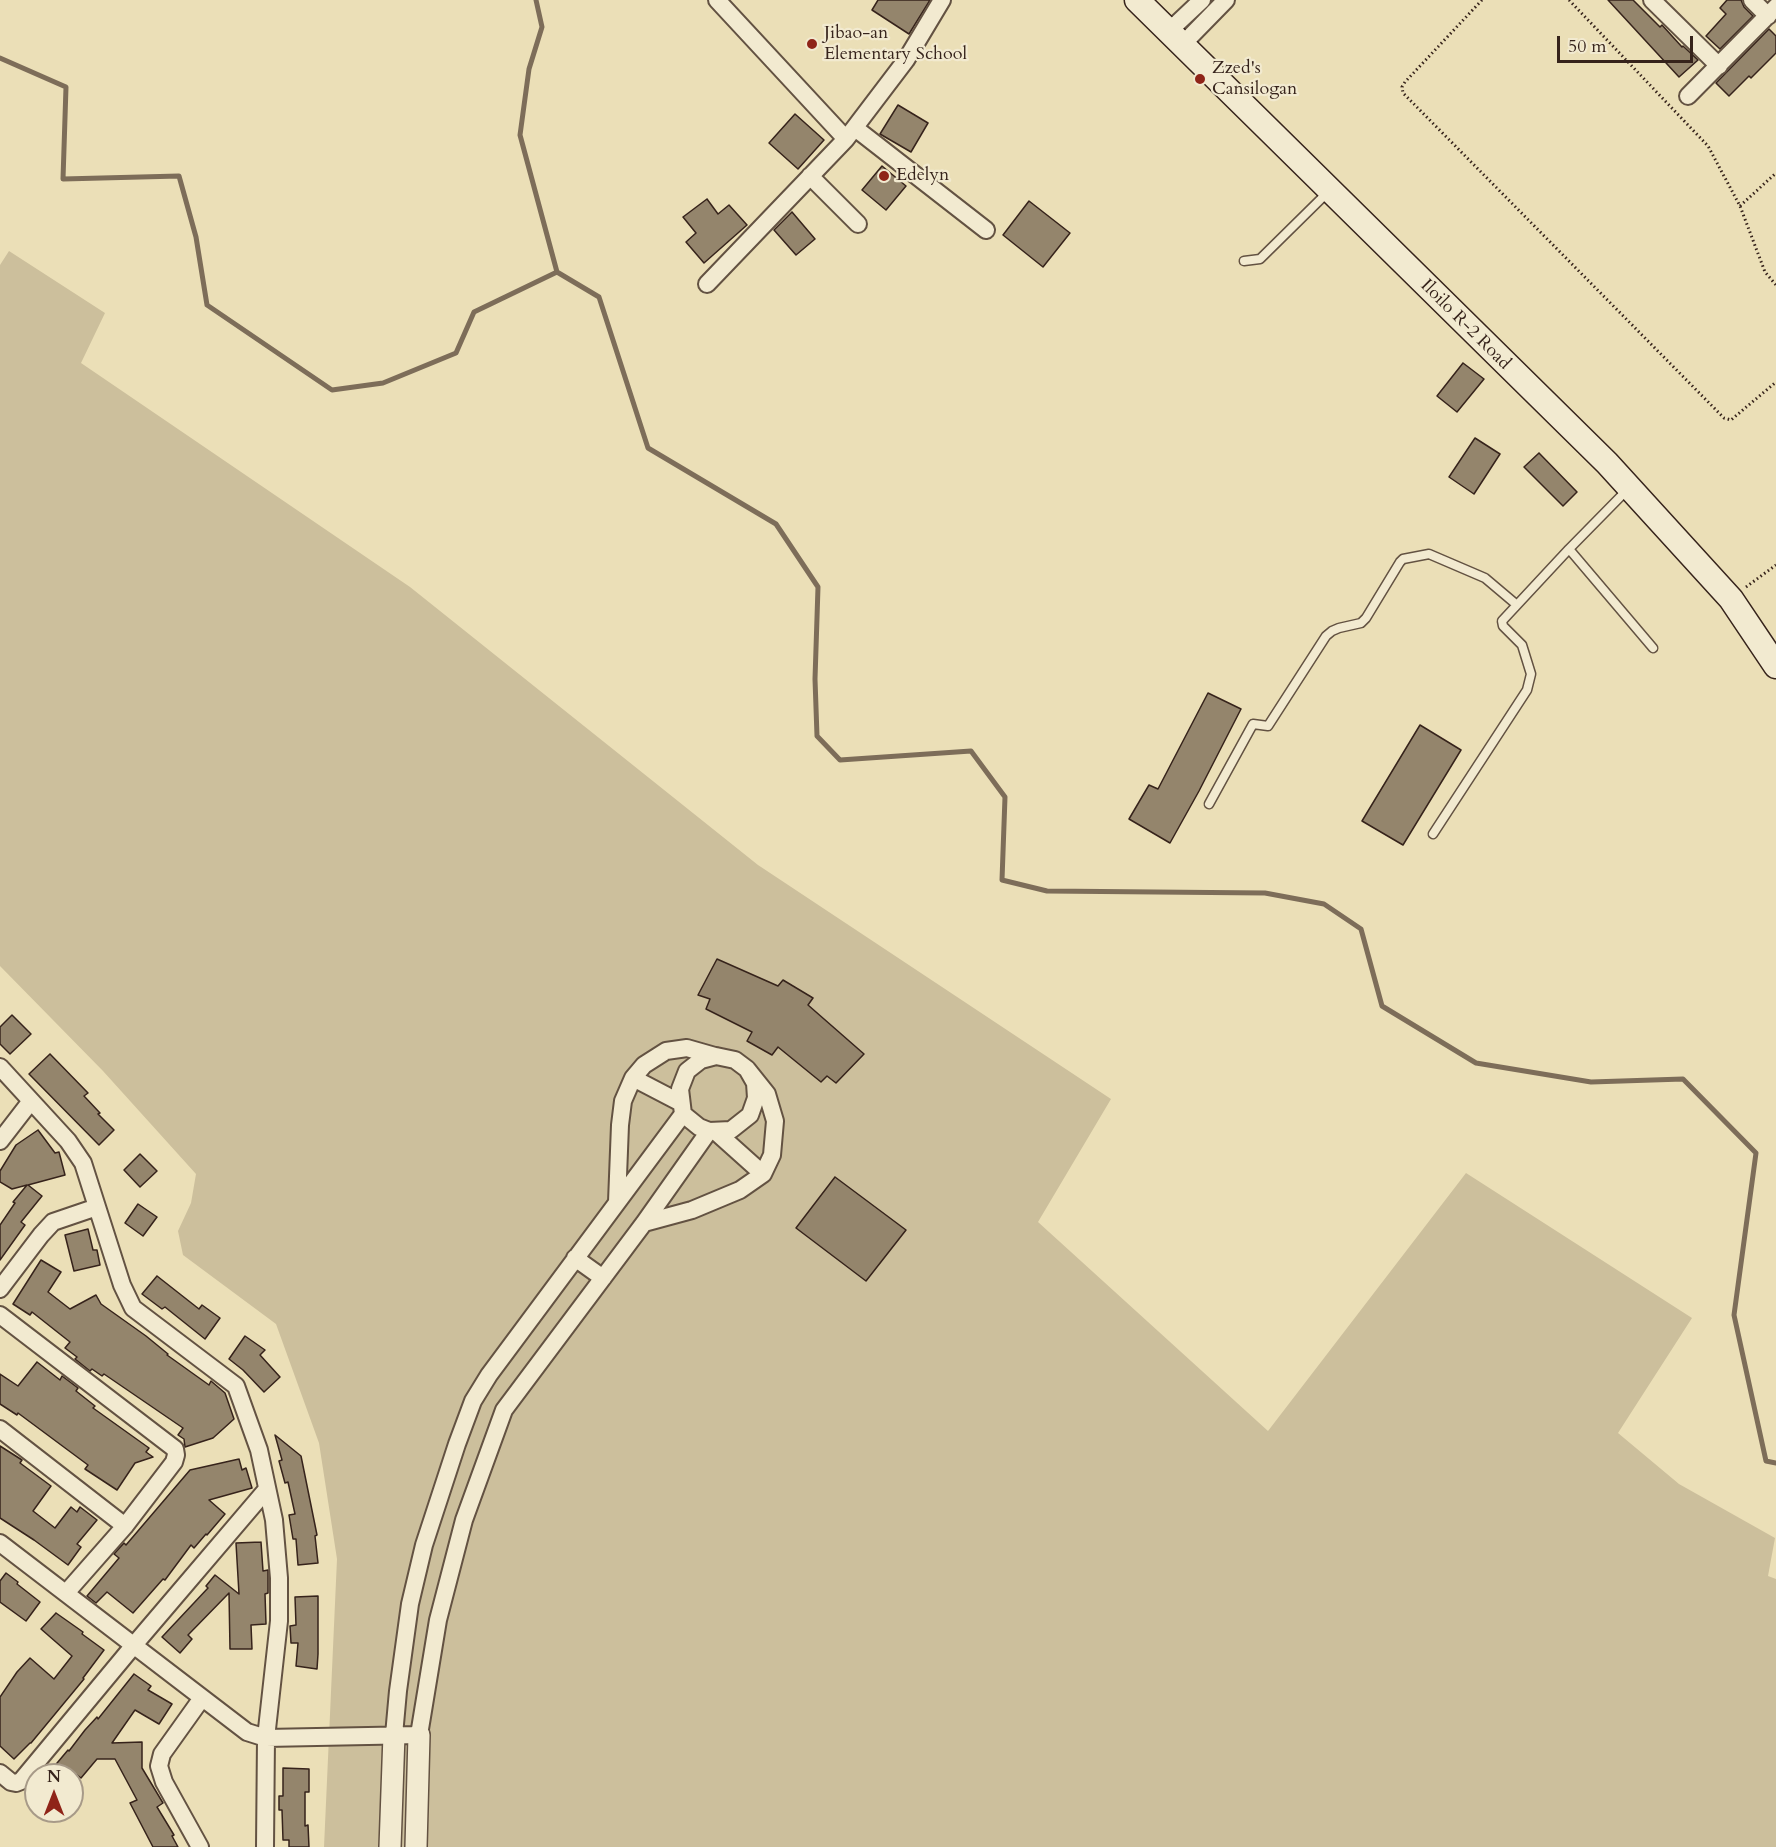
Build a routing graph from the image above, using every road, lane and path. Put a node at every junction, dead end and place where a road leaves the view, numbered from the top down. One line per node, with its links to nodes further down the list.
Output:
1 (717, 0): 14 (street)
2 (942, 0): 14 (street)
3 (1137, 0): 11 (main road, Iloilo R-2 Road)
4 (1202, 0): 11 (street)
5 (1226, 0): 11 (street)
6 (1482, 0): 24 (path)
7 (1569, 0): 18 (path)
8 (1652, 0): 12 (street)
9 (1752, 0): 10 (street)
10 (1772, 12): 12 (street)
11 (1176, 38): 17 (main road, Iloilo R-2 Road)
12 (1719, 66): 13 (street)
13 (1688, 96)
14 (851, 133): 16 (street); 20 (street)
15 (1776, 173): 18 (path)
16 (810, 176): 19 (street); 22 (street)
17 (1329, 191): 21 (lane); 25 (main road, Iloilo R-2 Road)
18 (1740, 206): 23 (path)
19 (858, 224)
20 (986, 230)
21 (1244, 261)
22 (707, 284)
23 (1776, 285)
24 (1776, 382)
25 (1630, 487): 26 (lane); 31 (main road, Iloilo R-2 Road)
26 (1569, 549): 29 (lane); 30 (lane)
27 (1776, 565): 28 (path)
28 (1754, 581)
29 (1517, 605): 32 (lane); 33 (lane)
30 (1653, 648)
31 (1776, 666)
32 (1209, 804)
33 (1433, 834)
34 (716, 1056): 36 (street); 37 (street); 39 (street)
35 (0, 1067): 38 (street)
36 (747, 1069): 40 (street); 42 (street)
37 (633, 1078): 39 (street); 43 (street)
38 (31, 1101): 41 (street); 44 (street)
39 (682, 1109): 40 (street); 43 (street)
40 (712, 1131): 42 (street); 45 (street)
41 (0, 1141)
42 (763, 1174): 45 (street)
43 (617, 1202): 46 (street)
44 (97, 1206): 48 (street); 51 (street)
45 (644, 1223): 47 (street)
46 (575, 1258): 47 (street); 57 (street)
47 (603, 1278): 58 (street)
48 (0, 1289)
49 (0, 1315): 52 (street)
50 (0, 1429): 52 (street)
51 (267, 1489): 55 (street); 59 (street)
52 (125, 1526): 54 (street)
53 (0, 1543): 54 (street)
54 (66, 1593): 55 (street)
55 (134, 1645): 56 (street); 60 (street)
56 (202, 1698): 59 (street); 61 (street)
57 (394, 1735): 58 (street); 59 (street); 63 (street)
58 (419, 1735): 64 (street)
59 (266, 1738): 62 (street)
60 (0, 1773)
61 (200, 1847)
62 (265, 1847)
63 (390, 1847)
64 (416, 1847)

